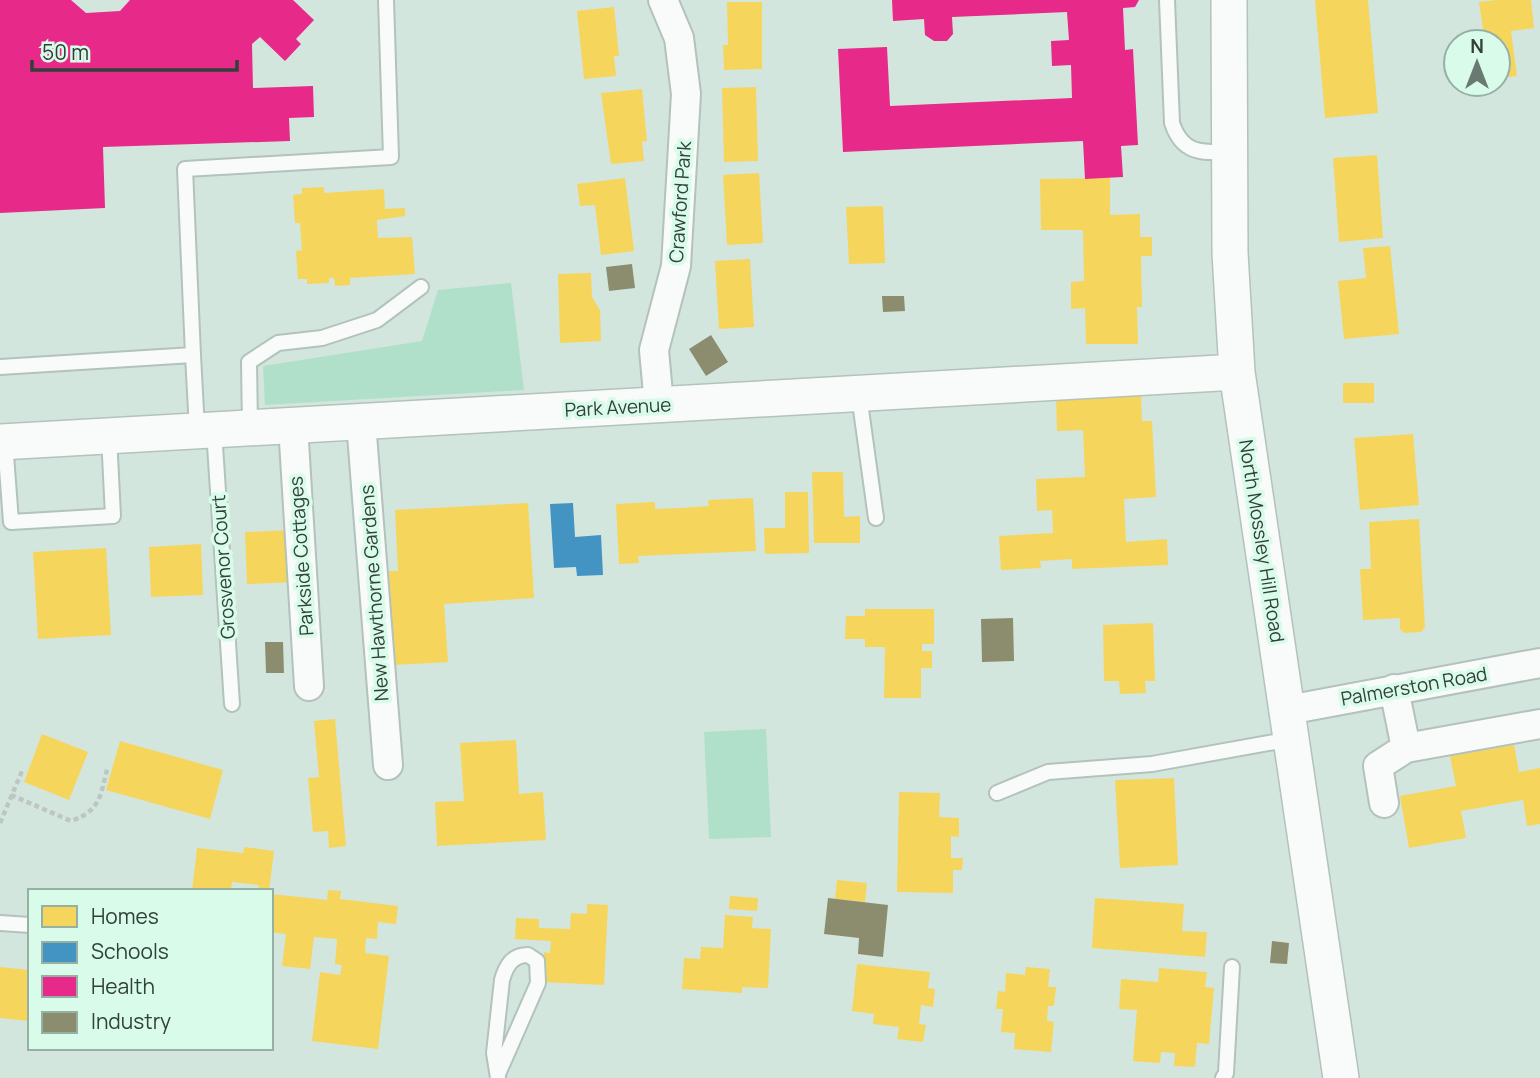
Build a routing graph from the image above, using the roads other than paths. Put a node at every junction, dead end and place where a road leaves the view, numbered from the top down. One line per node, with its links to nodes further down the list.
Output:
1 (386, 0): 7 (lane, Grosvenor Court)
2 (663, 0): 11 (street, Crawford Park)
3 (1167, 0): 5 (lane)
4 (1229, 0): 5 (street, North Mossley Hill Road)
5 (1229, 152): 9 (street, North Mossley Hill Road)
6 (421, 287): 14 (lane)
7 (193, 355): 8 (lane); 15 (lane, Grosvenor Court)
8 (0, 367)
9 (1237, 372): 10 (street, Park Avenue); 23 (street, North Mossley Hill Road)
10 (859, 393): 11 (street, Park Avenue); 18 (lane)
11 (659, 405): 12 (street, Park Avenue)
12 (361, 422): 13 (street, Park Avenue); 26 (street, New Hawthorne Gardens)
13 (293, 425): 14 (street, Park Avenue); 20 (street, Parkside Cottages)
14 (250, 428): 15 (street, Park Avenue)
15 (206, 430): 16 (street, Park Avenue); 22 (lane, Grosvenor Court)
16 (109, 436): 17 (street, Park Avenue); 17 (lane)
17 (2, 442)
18 (876, 518)
19 (1540, 663): 21 (street, Palmerston Road)
20 (309, 686)
21 (1394, 689): 23 (street, Palmerston Road); 25 (street)
22 (232, 704)
23 (1290, 724): 27 (lane); 34 (street, North Mossley Hill Road)
24 (1540, 724): 25 (street)
25 (1406, 748): 28 (street)
26 (388, 765)
27 (997, 793)
28 (1384, 803)
29 (0, 923): 30 (lane)
30 (28, 925)
31 (1232, 967): 33 (lane)
32 (498, 1076): 32 (lane)
33 (1223, 1078)
34 (1341, 1078)

